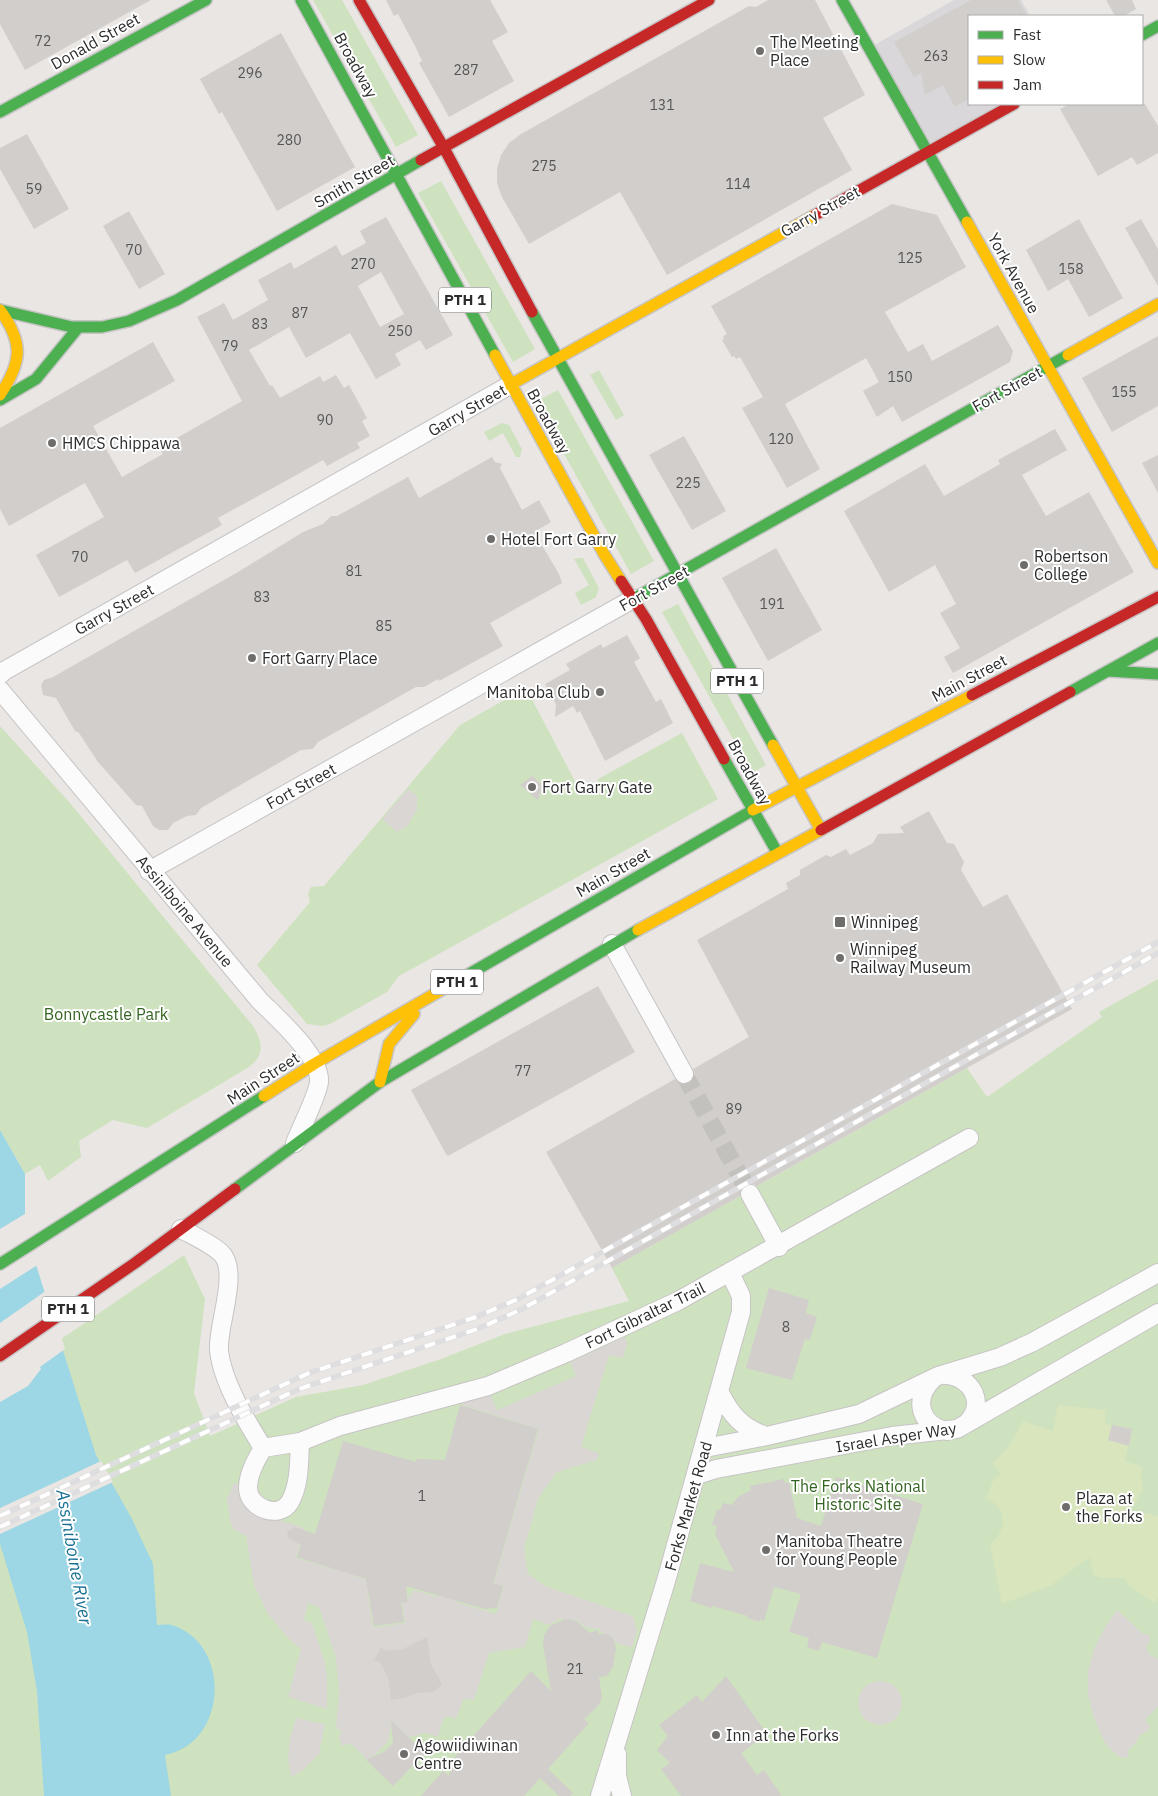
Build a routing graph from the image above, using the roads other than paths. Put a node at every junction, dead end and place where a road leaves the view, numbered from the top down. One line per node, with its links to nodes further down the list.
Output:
1 (206, 0): 9 (main road, Donald Street)
2 (301, 0): 12 (main road, Broadway / PTH 1)
3 (360, 0): 10 (main road, Broadway / PTH 1)
4 (709, 0): 10 (main road, Smith Street)
5 (842, 0): 11 (main road, York Avenue)
6 (1158, 26): 7 (main road)
7 (1143, 34)
8 (1012, 105): 11 (main road, Garry Street)
9 (0, 112)
10 (444, 148): 12 (main road, Smith Street); 16 (main road, Broadway / PTH 1)
11 (927, 151): 16 (main road, Garry Street); 17 (main road, York Avenue)
12 (398, 174): 15 (main road, Smith Street); 18 (main road, Broadway / PTH 1)
13 (1158, 304): 17 (main road, Fort Street)
14 (0, 310): 15 (main road, Smith Street); 19 (main road)
15 (77, 329): 20 (main road)
16 (556, 359): 18 (main road, Garry Street); 22 (main road, Broadway / PTH 1)
17 (1048, 366): 21 (main road, York Avenue); 22 (main road, Fort Street)
18 (510, 385): 24 (main road, Broadway / PTH 1); 28 (street, Garry Street)
19 (0, 395)
20 (0, 400)
21 (1158, 563)
22 (677, 576): 24 (main road, Fort Street); 30 (main road, Broadway / PTH 1)
23 (1158, 597): 30 (main road, Main Street)
24 (632, 600): 31 (main road, Broadway / PTH 1); 34 (street, Fort Street)
25 (1158, 642): 26 (main road)
26 (1109, 671): 27 (main road); 32 (main road)
27 (1158, 674)
28 (0, 675)
29 (0, 690): 34 (street, Assiniboine Avenue)
30 (797, 787): 31 (main road, Main Street); 32 (main road, Broadway / PTH 1)
31 (753, 810): 33 (main road, Broadway); 36 (main road, Main Street / PTH 1)
32 (821, 830): 33 (main road, PTH 1)
33 (777, 852): 35 (main road, PTH 1)
34 (149, 870): 37 (street, Assiniboine Avenue)
35 (612, 944): 38 (street); 39 (main road, PTH 1)
36 (424, 1001): 37 (main road, Main Street / PTH 1); 39 (main road)
37 (314, 1064): 41 (street, Assiniboine Avenue); 45 (main road, Main Street / PTH 1)
38 (684, 1074)
39 (380, 1082): 41 (main road, PTH 1)
40 (969, 1138): 44 (street, Fort Gibraltar Trail)
41 (294, 1146): 43 (main road, PTH 1)
42 (750, 1194): 44 (street)
43 (181, 1229): 49 (main road, PTH 1); 56 (street)
44 (779, 1246): 46 (street, Fort Gibraltar Trail)
45 (0, 1264)
46 (730, 1273): 51 (street, Forks Market Road); 55 (street, Fort Gibraltar Trail)
47 (1158, 1273): 50 (street, Israel Asper Way)
48 (1158, 1313): 52 (street, Israel Asper Way)
49 (0, 1356)
50 (938, 1377): 52 (street); 53 (street); 54 (street, Israel Asper Way)
51 (720, 1392): 54 (street); 57 (street, Forks Market Road)
52 (965, 1425): 53 (street, Israel Asper Way)
53 (948, 1431): 58 (street, Israel Asper Way)
54 (767, 1436): 57 (street, Israel Asper Way)
55 (300, 1442): 56 (street, Fort Gibraltar Trail); 56 (street)
56 (263, 1448)
57 (705, 1448): 58 (street, Forks Market Road)
58 (697, 1475): 59 (street, Forks Market Road)
59 (617, 1739): 60 (street, Forks Market Road); 61 (street, Forks Market Road)
60 (600, 1796)
61 (622, 1796)

